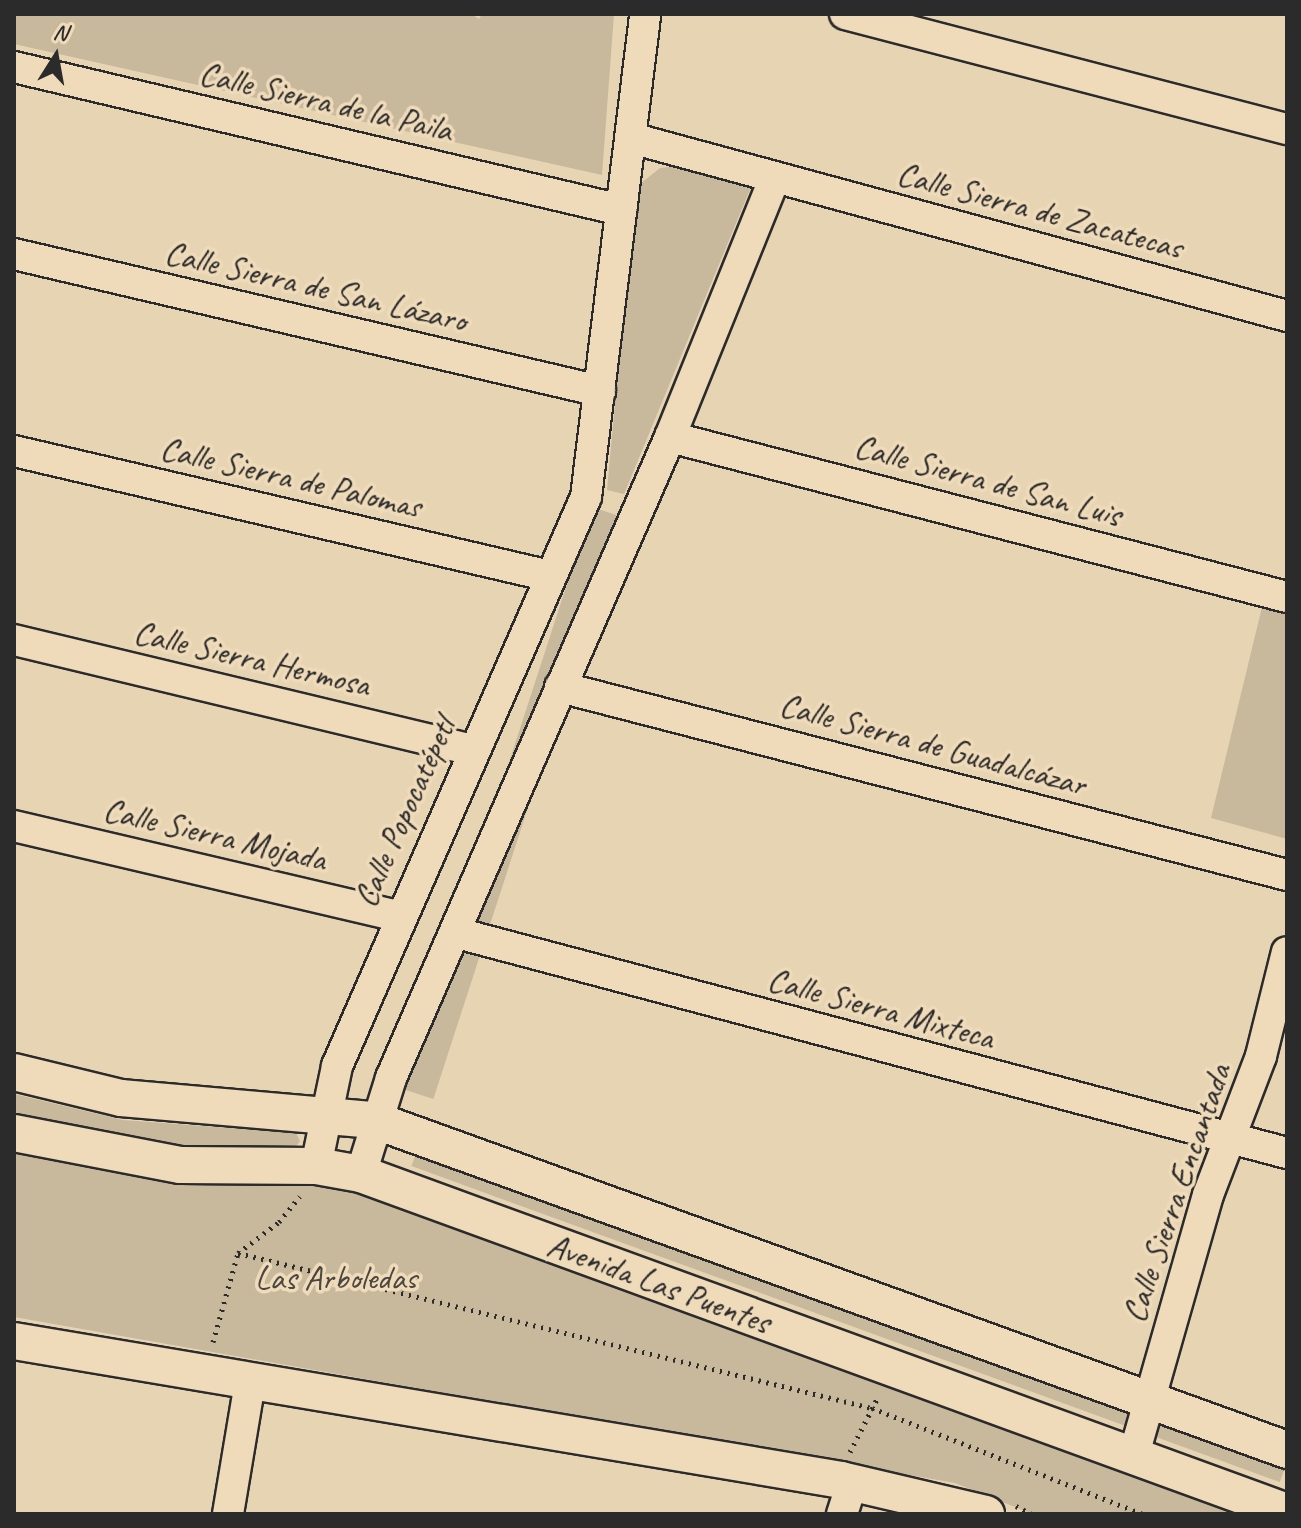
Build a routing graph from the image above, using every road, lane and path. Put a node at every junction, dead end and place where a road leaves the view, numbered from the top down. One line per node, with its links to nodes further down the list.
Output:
1 (645, 14): 5 (street, Calle Popocatépetl)
2 (845, 14): 4 (street)
3 (14, 67): 7 (street, Calle Sierra de la Paila)
4 (1287, 129)
5 (631, 138): 6 (street); 7 (street, Calle Popocatépetl)
6 (774, 179): 9 (street, Calle Sierra de Zacatecas); 11 (street)
7 (621, 210): 10 (street, Calle Popocatépetl)
8 (14, 254): 10 (street, Calle Sierra de San Lázaro)
9 (1287, 316)
10 (600, 391): 13 (street, Calle Popocatépetl)
11 (670, 437): 14 (street); 16 (street, Calle Sierra de San Luis)
12 (14, 451): 15 (street, Calle Sierra de Palomas)
13 (586, 497): 14 (street); 15 (street, Calle Popocatépetl)
14 (634, 518): 18 (street)
15 (550, 576): 19 (street, Calle Popocatépetl)
16 (1287, 597)
17 (14, 640): 19 (street, Calle Sierra Hermosa)
18 (560, 687): 21 (street, Calle Sierra de Guadalcázar); 23 (street)
19 (473, 750): 22 (street, Calle Popocatépetl)
20 (14, 826): 22 (street, Calle Sierra Mojada)
21 (1287, 875)
22 (399, 916): 26 (street, Calle Popocatépetl)
23 (457, 933): 27 (street); 29 (street, Calle Sierra Mixteca)
24 (1287, 952): 29 (street, Calle Sierra Encantada)
25 (14, 1072): 26 (street, Avenida Las Puentes)
26 (328, 1114): 27 (street, Avenida Las Puentes); 31 (street, Calle Popocatépetl)
27 (374, 1120): 32 (street); 38 (street, Avenida Las Puentes)
28 (14, 1133): 31 (street, Avenida Las Puentes)
29 (1233, 1138): 30 (street, Calle Sierra Mixteca); 38 (street, Calle Sierra Encantada)
30 (1287, 1153)
31 (316, 1166): 32 (street, Avenida Las Puentes); 33 (path)
32 (361, 1174): 41 (street, Avenida Las Puentes)
33 (238, 1253): 35 (path); 39 (path)
34 (14, 1341): 36 (street)
35 (210, 1350)
36 (250, 1382): 42 (street); 44 (street)
37 (882, 1388): 39 (path)
38 (1149, 1399): 40 (street, Avenida Las Puentes); 41 (street, Calle Sierra Encantada)
39 (872, 1408): 42 (path); 46 (path)
40 (1287, 1450)
41 (1133, 1458): 43 (street, Avenida Las Puentes)
42 (845, 1492): 45 (street)
43 (1287, 1512)
44 (228, 1514)
45 (986, 1514)
46 (1143, 1514)

